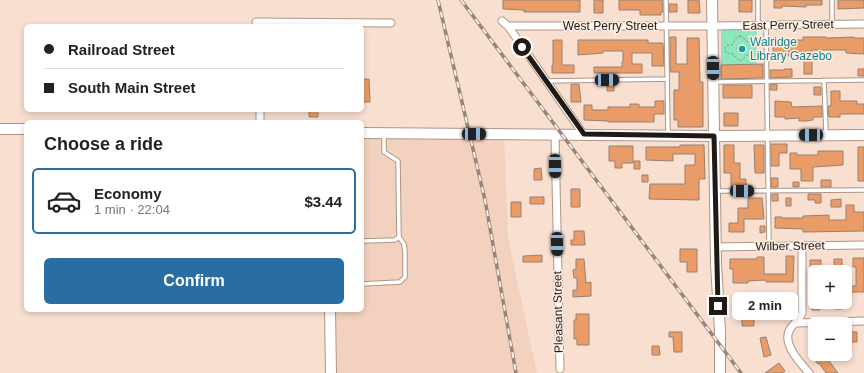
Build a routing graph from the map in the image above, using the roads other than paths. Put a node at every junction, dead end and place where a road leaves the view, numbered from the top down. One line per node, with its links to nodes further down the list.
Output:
1 (666, 0): 11 (lane)
2 (712, 0): 12 (street)
3 (758, 0): 9 (lane)
4 (832, 0): 7 (lane)
5 (391, 23): 6 (street)
6 (256, 24)
7 (832, 24): 8 (street, East Perry Street); 10 (street, East Perry Street)
8 (864, 24)
9 (758, 25): 10 (street, East Perry Street); 12 (street, East Perry Street)
10 (766, 25): 17 (lane)
11 (666, 26): 12 (street, West Perry Street); 13 (lane); 16 (street, West Perry Street)
12 (713, 26): 18 (street)
13 (667, 79): 16 (lane); 25 (lane)
14 (824, 80): 15 (lane); 17 (lane); 27 (lane)
15 (864, 80)
16 (546, 81): 24 (street)
17 (767, 81): 18 (lane); 26 (lane)
18 (713, 82): 29 (street)
19 (0, 128): 20 (street)
20 (24, 129)
21 (364, 133): 22 (street)
22 (384, 133): 23 (street); 33 (lane)
23 (555, 134): 24 (street); 43 (street, Pleasant Street)
24 (584, 134): 25 (street)
25 (668, 135): 29 (street)
26 (767, 135): 27 (street); 29 (street); 30 (lane)
27 (826, 135): 28 (street)
28 (864, 135)
29 (714, 136): 32 (street)
30 (768, 190): 31 (lane); 32 (lane); 36 (lane)
31 (864, 190)
32 (715, 191): 38 (street)
33 (399, 237): 34 (lane); 39 (lane)
34 (364, 241)
35 (864, 245): 37 (street, Wilber Street)
36 (769, 246): 37 (street, Wilber Street); 38 (street, Wilber Street)
37 (802, 246): 42 (street)
38 (716, 247): 45 (street)
39 (364, 284)
40 (330, 312): 44 (street)
41 (864, 321): 42 (street)
42 (797, 323): 46 (street)
43 (560, 369)
44 (331, 373)
45 (720, 373)
46 (809, 373)

